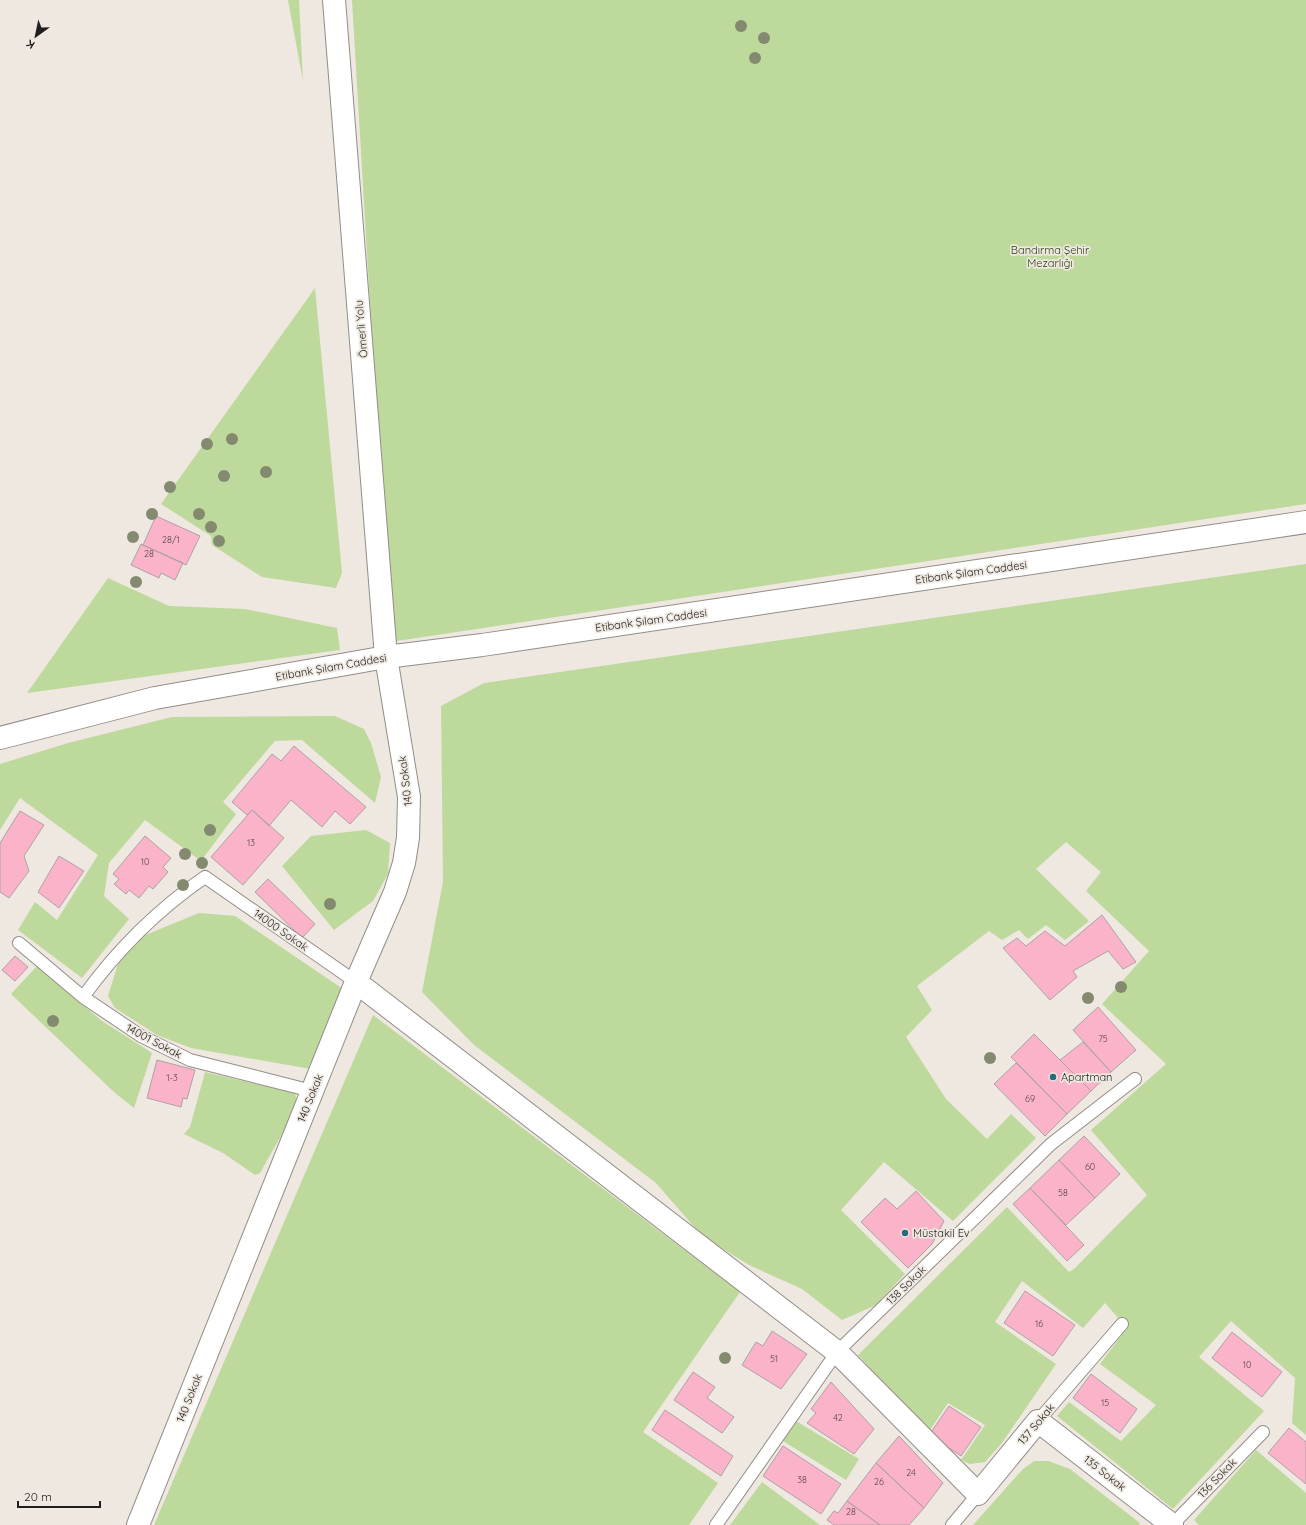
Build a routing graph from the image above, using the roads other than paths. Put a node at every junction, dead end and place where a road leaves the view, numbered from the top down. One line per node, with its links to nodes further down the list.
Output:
1 (334, 0): 3 (street, Ömerli Yolu)
2 (1306, 522): 3 (street, Etibank Şılam Caddesi)
3 (386, 658): 4 (street, Etibank Şılam Caddesi); 6 (street, 140 Sokak)
4 (0, 738)
5 (20, 943): 7 (lane, 14001 Sokak)
6 (356, 982): 7 (lane, 14000 Sokak); 9 (street, 140 Sokak); 11 (street)
7 (83, 997): 9 (lane, 14001 Sokak)
8 (1135, 1079): 11 (lane, 138 Sokak)
9 (312, 1091): 15 (street, 140 Sokak)
10 (1122, 1324): 12 (lane, 137 Sokak)
11 (837, 1352): 14 (street); 16 (lane, 138 Sokak)
12 (1038, 1421): 14 (street, 137 Sokak); 18 (street, 135 Sokak)
13 (1263, 1432): 18 (lane, 136 Sokak)
14 (978, 1494): 17 (lane, 137 Sokak)
15 (138, 1525)
16 (716, 1525)
17 (952, 1525)
18 (1172, 1525)

